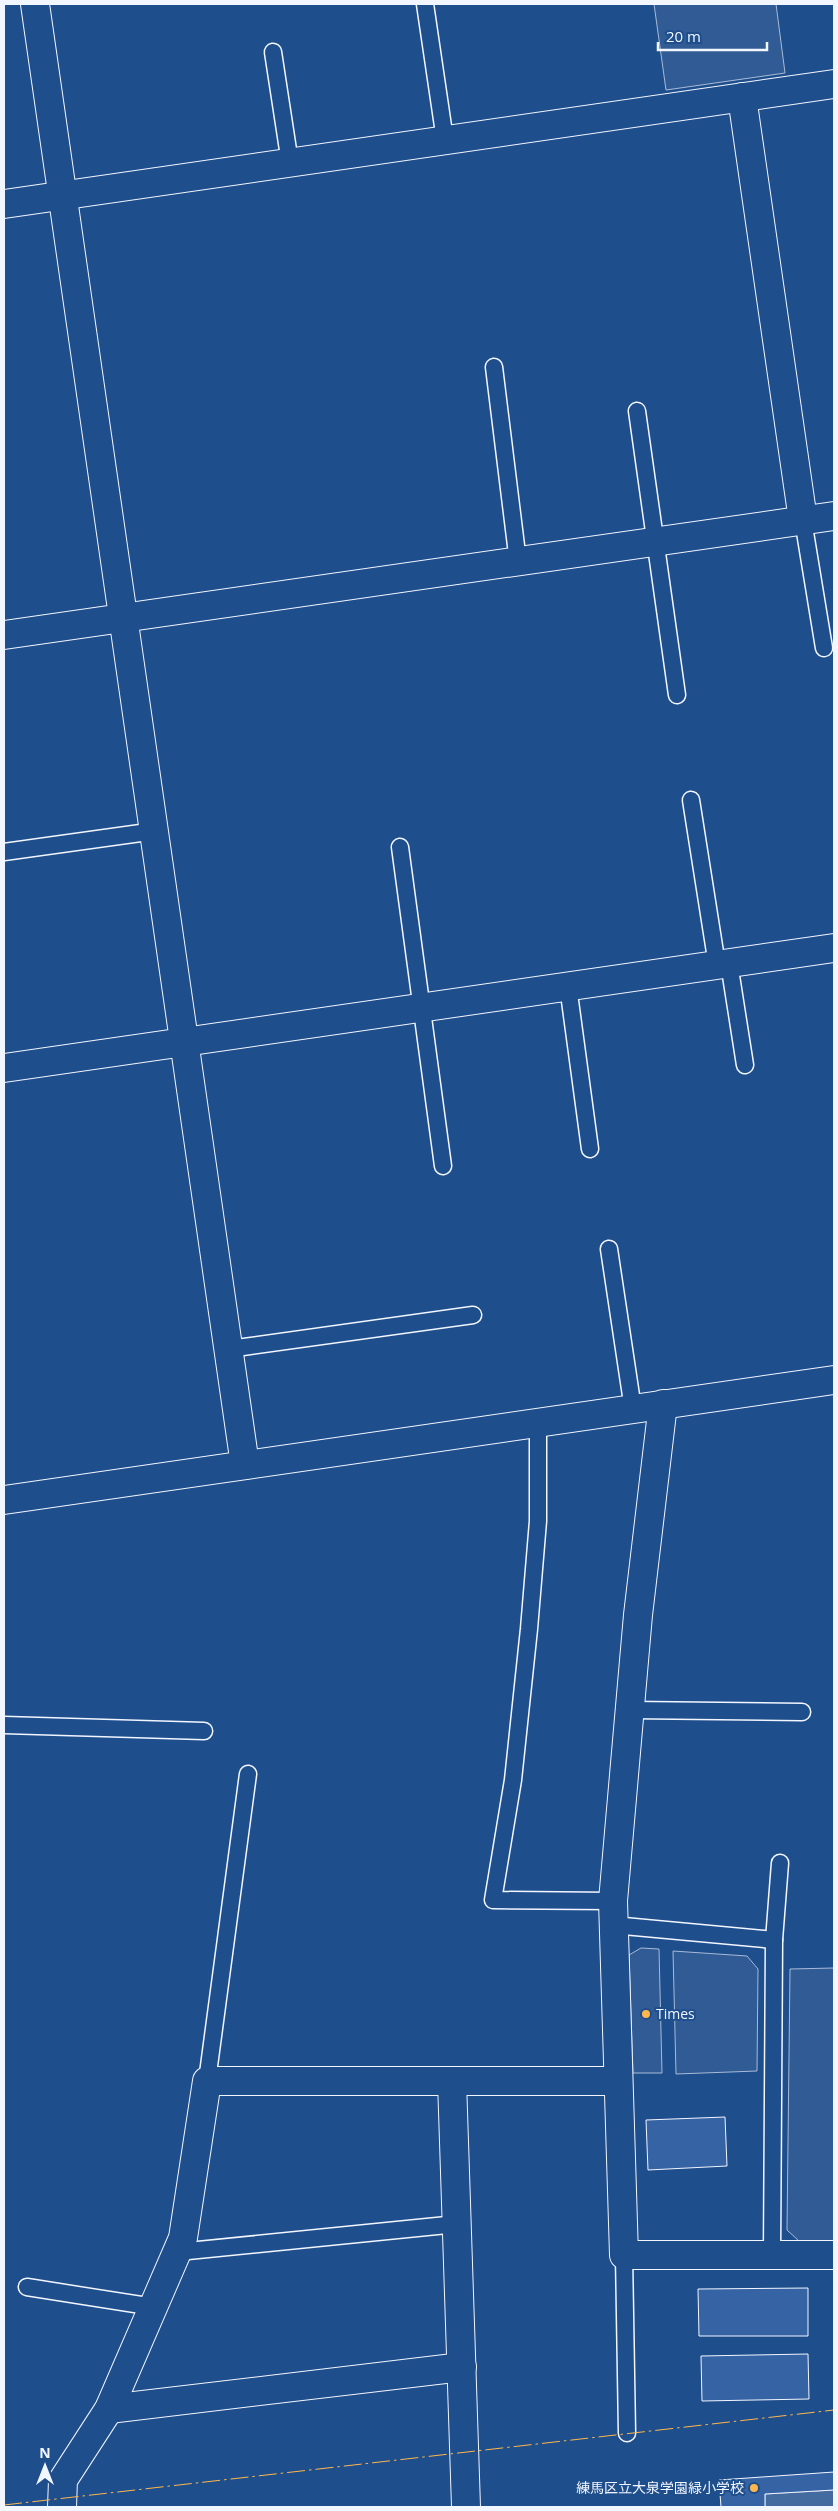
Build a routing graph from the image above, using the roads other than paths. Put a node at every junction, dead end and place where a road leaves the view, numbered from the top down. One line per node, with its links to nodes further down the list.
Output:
1 (36, 4): 8 (street)
2 (425, 4): 6 (lane)
3 (274, 52): 7 (lane)
4 (834, 84): 5 (street)
5 (742, 97): 6 (street); 13 (street)
6 (445, 140): 7 (street)
7 (290, 162): 8 (street)
8 (63, 196): 9 (street); 16 (street)
9 (4, 204)
10 (494, 366): 15 (lane)
11 (637, 411): 14 (lane)
12 (834, 516): 13 (street)
13 (803, 520): 14 (street); 18 (lane)
14 (656, 542): 15 (street); 19 (lane)
15 (518, 562): 16 (street)
16 (124, 618): 17 (street); 21 (street)
17 (4, 635)
18 (824, 648)
19 (677, 695)
20 (691, 800): 25 (lane)
21 (154, 831): 23 (lane); 28 (street)
22 (400, 847): 27 (lane)
23 (4, 852)
24 (834, 948): 25 (street)
25 (723, 964): 26 (street); 29 (lane)
26 (568, 986): 27 (street); 31 (lane)
27 (422, 1008): 28 (street); 32 (lane)
28 (184, 1042): 30 (street); 35 (street)
29 (745, 1065)
30 (4, 1068)
31 (590, 1149)
32 (443, 1166)
33 (608, 1249): 38 (lane)
34 (473, 1315): 35 (lane)
35 (229, 1349): 40 (street)
36 (834, 1380): 37 (street)
37 (663, 1404): 38 (street); 42 (street)
38 (633, 1409): 39 (street)
39 (538, 1423): 40 (street); 48 (lane)
40 (245, 1465): 41 (street)
41 (4, 1500)
42 (630, 1710): 43 (lane); 48 (street)
43 (802, 1712)
44 (4, 1725): 45 (lane)
45 (204, 1731)
46 (248, 1774): 50 (lane)
47 (780, 1863): 49 (lane)
48 (613, 1913): 49 (lane); 52 (street)
49 (774, 1940): 56 (lane)
50 (207, 2081): 51 (street); 54 (street)
51 (452, 2081): 52 (street); 53 (street)
52 (617, 2081): 55 (street)
53 (457, 2224): 54 (lane); 60 (street)
54 (178, 2252): 59 (street)
55 (624, 2255): 56 (street); 62 (lane)
56 (772, 2255): 57 (street)
57 (834, 2255)
58 (27, 2287): 59 (lane)
59 (154, 2307): 61 (street)
60 (462, 2367): 61 (street); 64 (street)
61 (109, 2409): 63 (street)
62 (627, 2433)
63 (62, 2507)
64 (466, 2507)

